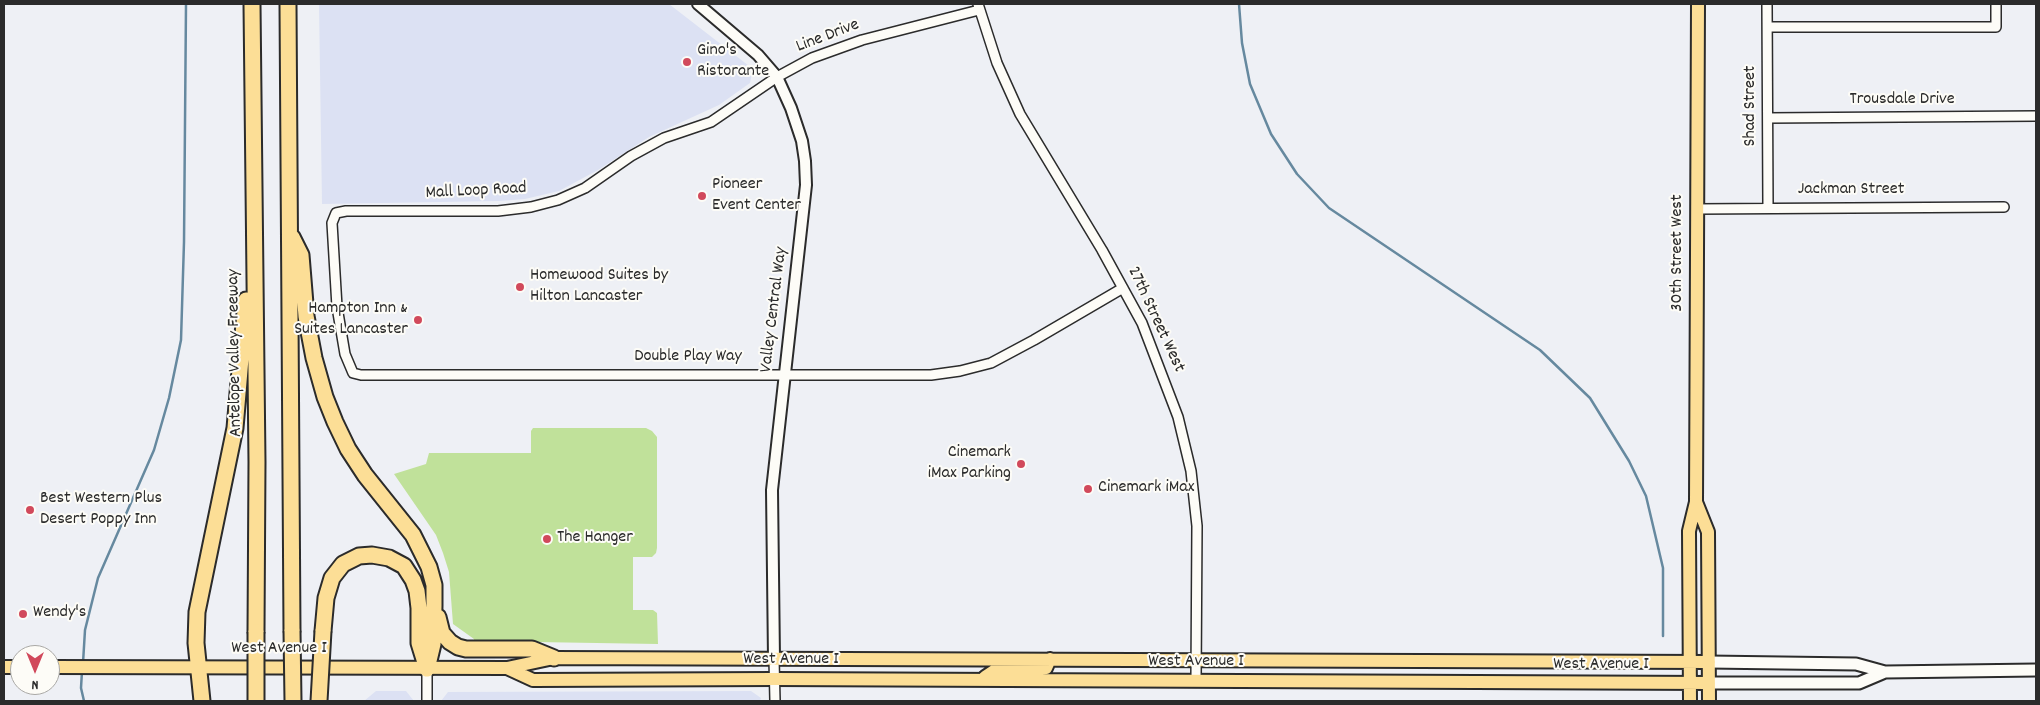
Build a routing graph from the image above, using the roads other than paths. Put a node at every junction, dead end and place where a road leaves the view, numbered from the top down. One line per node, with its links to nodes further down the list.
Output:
1 (252, 4): 16 (highway, Antelope Valley Freeway)
2 (288, 4): 15 (highway)
3 (698, 4): 9 (street, Valley Central Way)
4 (1698, 4): 14 (main road, 30th Street West)
5 (1767, 4): 8 (street, Shad Street)
6 (1996, 4): 8 (street)
7 (979, 7): 9 (street, Line Drive); 17 (street, 27th Street West)
8 (1768, 27): 11 (street, Shad Street)
9 (777, 77): 18 (street, Mall Loop Road); 19 (street, Valley Central Way)
10 (2036, 116): 11 (street, Trousdale Drive)
11 (1768, 118): 13 (street, Shad Street)
12 (2004, 207): 13 (street, Jackman Street)
13 (1768, 208): 14 (street, Jackman Street)
14 (1697, 209): 20 (main road, 30th Street West)
15 (290, 233): 21 (highway); 41 (highway, bridge)
16 (254, 262): 29 (highway); 40 (highway, Antelope Valley Freeway, bridge)
17 (1123, 288): 19 (street, Double Play Way); 25 (street, 27th Street West)
18 (353, 373): 19 (street, Double Play Way)
19 (784, 374): 23 (street, Valley Central Way)
20 (1696, 502): 26 (main road, 30th Street West); 27 (main road, 30th Street West)
21 (434, 606): 22 (highway); 31 (highway)
22 (554, 658): 23 (main road, West Avenue I); 30 (main road, West Avenue I)
23 (774, 659): 24 (main road, West Avenue I); 34 (street)
24 (1050, 659): 25 (main road, West Avenue I); 35 (main road)
25 (1196, 660): 26 (main road, West Avenue I); 36 (street, 27th Street West)
26 (1690, 662): 27 (main road, West Avenue I); 38 (main road, 30th Street West)
27 (1709, 662): 33 (main road, West Avenue I); 37 (main road, 30th Street West)
28 (60, 667): 29 (main road, West Avenue I)
29 (198, 667): 31 (main road, West Avenue I); 39 (highway)
30 (507, 668): 31 (main road, West Avenue I); 34 (main road, West Avenue I)
31 (427, 669): 42 (highway, bridge); 43 (street)
32 (2036, 670): 33 (main road, West Avenue I)
33 (1885, 672): 37 (main road, West Avenue I)
34 (774, 679): 35 (main road, West Avenue I); 44 (street)
35 (981, 679): 36 (main road, West Avenue I)
36 (1196, 680): 38 (main road, West Avenue I)
37 (1709, 683): 38 (main road, West Avenue I); 46 (main road, 30th Street West)
38 (1690, 684): 45 (main road, 30th Street West)
39 (202, 701)
40 (256, 701)
41 (293, 701)
42 (319, 701)
43 (427, 701)
44 (775, 701)
45 (1690, 701)
46 (1709, 701)

